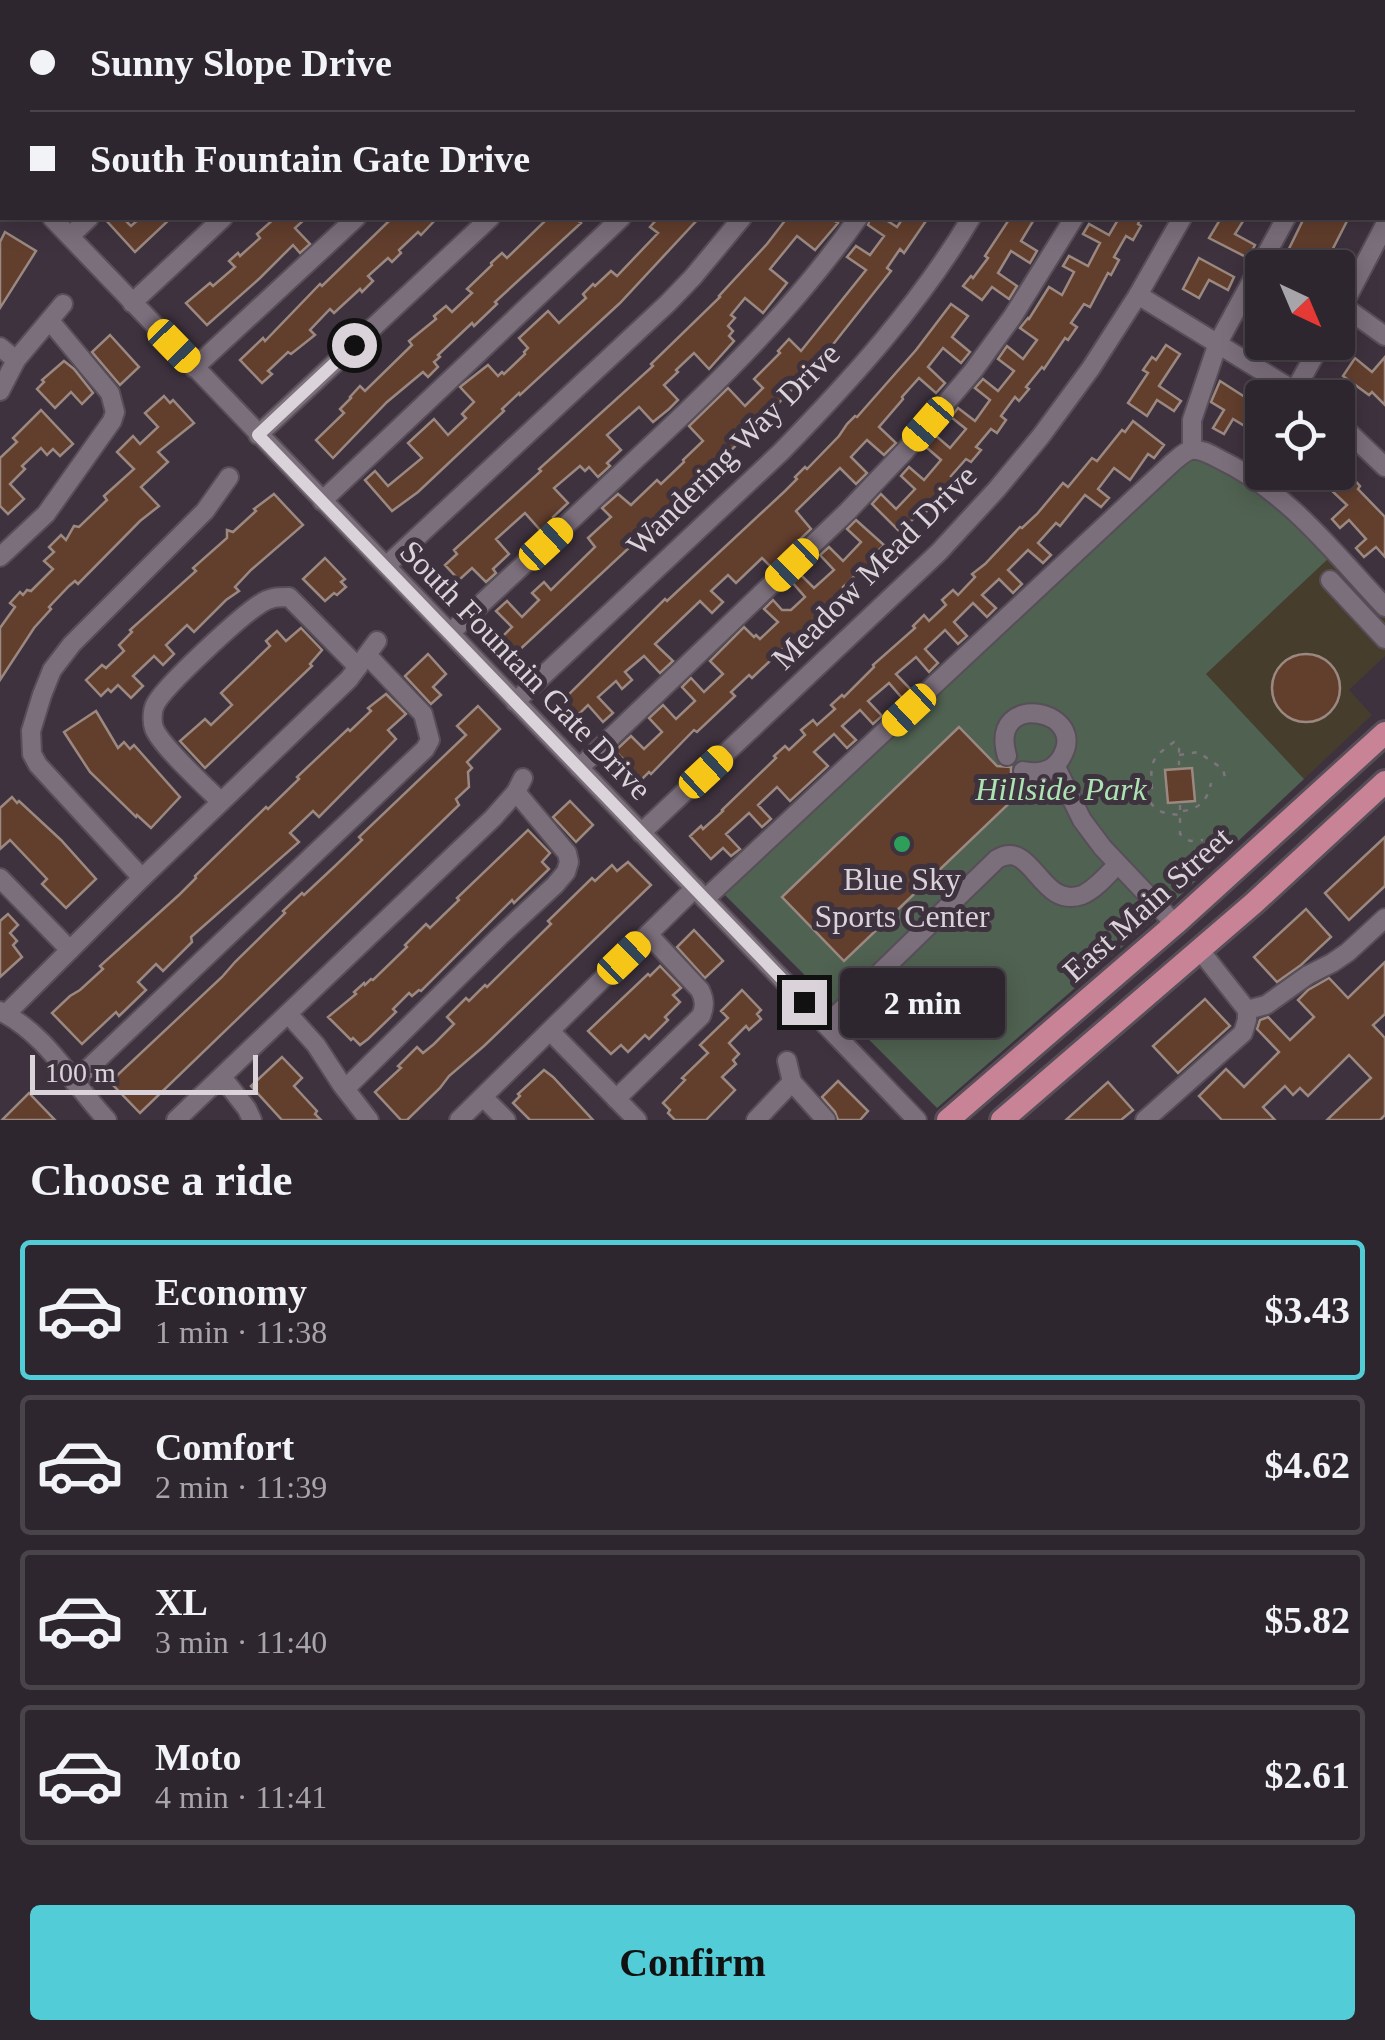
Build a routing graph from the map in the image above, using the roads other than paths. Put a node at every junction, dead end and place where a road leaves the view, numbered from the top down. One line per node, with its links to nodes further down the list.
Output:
1 (54, 220): 14 (street, South Fountain Gate Drive)
2 (87, 220): 14 (street)
3 (221, 220): 17 (street)
4 (354, 220): 25 (street)
5 (488, 220): 28 (street)
6 (619, 220): 33 (street)
7 (740, 220): 35 (street)
8 (857, 220): 38 (street)
9 (970, 220): 41 (street, Wandering Way Drive)
10 (1073, 220): 45 (street)
11 (1181, 220): 16 (street, Meadow Mead Drive)
12 (1285, 220): 22 (street)
13 (1384, 230): 15 (street)
14 (70, 236): 17 (street, South Fountain Gate Drive)
15 (1355, 283)
16 (1138, 295): 22 (street); 49 (street, Meadow Mead Drive)
17 (132, 303): 25 (street, South Fountain Gate Drive)
18 (63, 304): 20 (street)
19 (1355, 319): 21 (street)
20 (50, 322): 24 (street); 34 (street)
21 (1385, 336)
22 (1218, 343): 26 (street); 30 (street)
23 (0, 348): 24 (street)
24 (16, 360): 27 (street)
25 (194, 368): 28 (street, South Fountain Gate Drive)
26 (1278, 380)
27 (0, 390)
28 (258, 435): 33 (street, South Fountain Gate Drive)
29 (1355, 438): 31 (street)
30 (1192, 450): 37 (street); 53 (street)
31 (1385, 467)
32 (230, 477): 52 (street)
33 (322, 500): 35 (street, South Fountain Gate Drive)
34 (0, 557)
35 (386, 566): 38 (street, South Fountain Gate Drive)
36 (1330, 580): 39 (street)
37 (1385, 608)
38 (450, 634): 41 (street, South Fountain Gate Drive)
39 (1385, 639)
40 (367, 654): 48 (street); 48 (street); 66 (street)
41 (514, 702): 45 (street, South Fountain Gate Drive)
42 (1385, 734): 55 (main road, East Main Street)
43 (1007, 756): 44 (street)
44 (1055, 766): 46 (street); 50 (street)
45 (579, 768): 49 (street, South Fountain Gate Drive)
46 (1023, 771)
47 (1385, 782): 58 (main road, East Main Street)
48 (221, 802): 52 (street)
49 (641, 833): 53 (street, South Fountain Gate Drive)
50 (1118, 864): 55 (street); 62 (street)
51 (0, 878): 57 (street)
52 (142, 878): 57 (street)
53 (700, 893): 56 (street); 62 (street, South Fountain Gate Drive)
54 (1385, 918): 59 (street)
55 (1175, 924): 58 (main road); 81 (main road, East Main Street)
56 (648, 934): 63 (street); 70 (street)
57 (70, 950): 60 (street)
58 (1199, 950): 59 (street); 82 (main road, East Main Street)
59 (1247, 1010): 83 (street)
60 (3, 1013): 66 (street)
61 (289, 1015): 65 (street); 68 (street); 68 (street)
62 (826, 1025): 80 (street, South Fountain Gate Drive)
63 (550, 1031): 69 (street); 70 (street)
64 (787, 1060): 67 (street)
65 (222, 1077): 72 (street); 73 (street)
66 (74, 1082): 71 (street)
67 (792, 1082): 78 (street); 79 (street)
68 (345, 1089): 74 (street)
69 (483, 1096): 75 (street); 76 (street)
70 (616, 1099): 77 (street)
71 (107, 1120)
72 (176, 1120)
73 (252, 1120)
74 (369, 1120)
75 (459, 1120)
76 (506, 1120)
77 (637, 1120)
78 (756, 1120)
79 (826, 1120)
80 (917, 1120)
81 (948, 1120)
82 (1002, 1120)
83 (1145, 1120)

